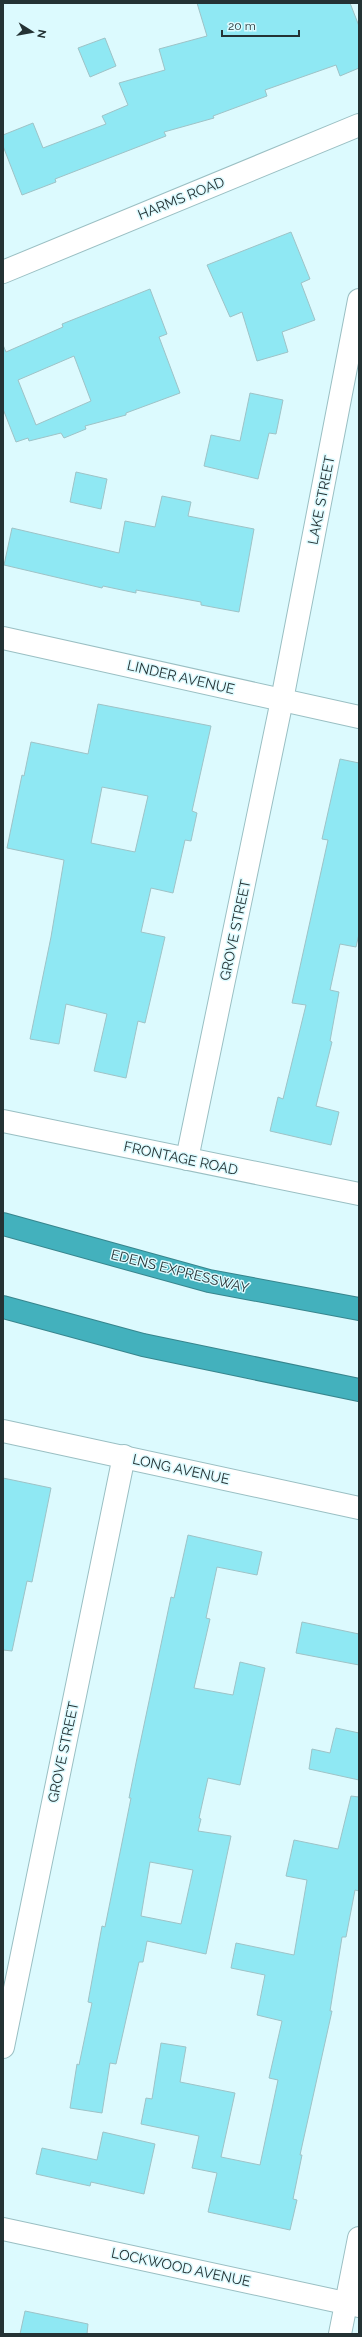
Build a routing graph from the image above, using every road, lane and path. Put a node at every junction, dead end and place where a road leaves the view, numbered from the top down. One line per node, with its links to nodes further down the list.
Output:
1 (359, 125): 2 (street, HARMS ROAD)
2 (3, 272)
3 (358, 313): 5 (street, LAKE STREET)
4 (3, 638): 5 (street, LINDER AVENUE)
5 (282, 700): 6 (street, LINDER AVENUE); 8 (street, GROVE STREET)
6 (359, 717)
7 (3, 1121): 8 (street, FRONTAGE ROAD)
8 (187, 1159): 9 (street, FRONTAGE ROAD)
9 (359, 1194)
10 (3, 1224): 12 (highway, EDENS EXPRESSWAY)
11 (3, 1307): 13 (highway)
12 (359, 1309)
13 (359, 1390)
14 (3, 1431): 15 (street, LONG AVENUE)
15 (124, 1456): 16 (street, LONG AVENUE); 17 (street, GROVE STREET)
16 (359, 1508)
17 (3, 2047)
18 (3, 2229): 20 (street, LOCKWOOD AVENUE)
19 (359, 2238): 20 (street)
20 (352, 2304): 21 (street)
21 (340, 2334)

